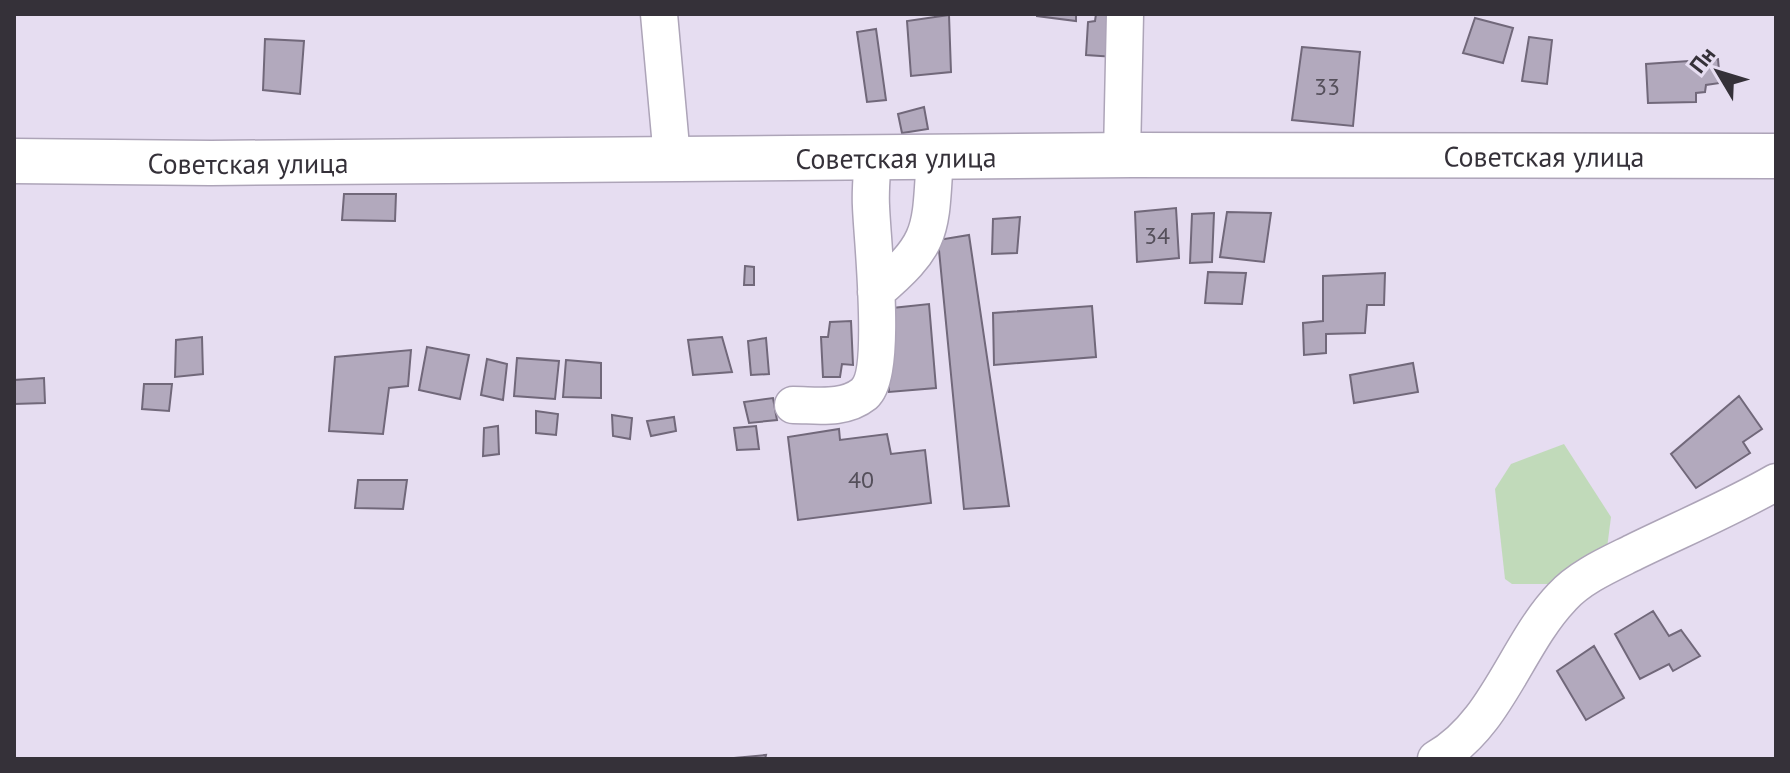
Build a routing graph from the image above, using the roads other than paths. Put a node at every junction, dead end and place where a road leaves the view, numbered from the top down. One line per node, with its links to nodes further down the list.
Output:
1 (659, 14): 7 (street)
2 (1125, 14): 3 (street)
3 (1122, 155): 4 (main road, Советская улица); 5 (main road, Советская улица)
4 (935, 156): 6 (main road, Советская улица); 9 (street)
5 (1776, 156)
6 (873, 157): 7 (main road, Советская улица); 9 (street)
7 (672, 158): 8 (main road, Советская улица)
8 (14, 161)
9 (876, 292): 10 (street)
10 (793, 405)
11 (1776, 482): 12 (street)
12 (1436, 759)

